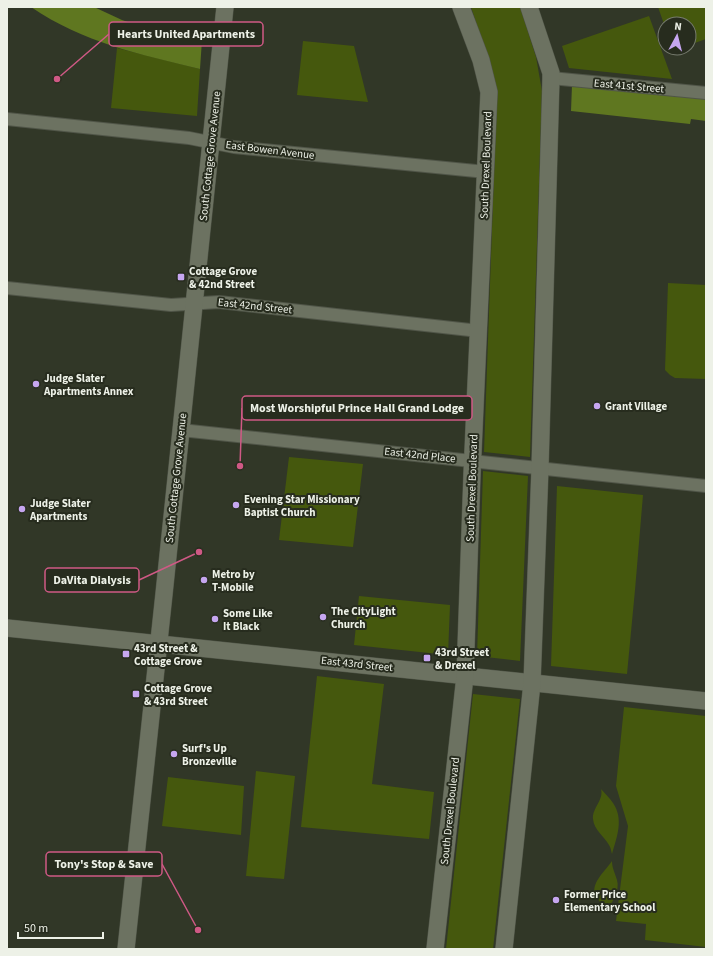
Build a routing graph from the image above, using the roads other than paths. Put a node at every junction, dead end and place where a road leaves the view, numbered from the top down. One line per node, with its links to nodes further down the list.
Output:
1 (225, 7): 7 (street, South Cottage Grove Avenue)
2 (461, 7): 8 (street, South Drexel Boulevard)
3 (529, 7): 4 (street)
4 (551, 78): 5 (street, East 41st Street); 14 (street)
5 (706, 93)
6 (7, 119): 7 (street, East Bowen Avenue)
7 (211, 142): 8 (street, East Bowen Avenue); 10 (street, South Cottage Grove Avenue)
8 (486, 172): 11 (street, South Drexel Boulevard)
9 (7, 288): 10 (street, East 42nd Street)
10 (195, 303): 11 (street, East 42nd Street); 12 (street, South Cottage Grove Avenue)
11 (479, 330): 13 (street, South Drexel Boulevard)
12 (181, 430): 13 (street, East 42nd Place); 17 (street, South Cottage Grove Avenue)
13 (473, 461): 14 (street, East 42nd Place); 18 (street, South Drexel Boulevard)
14 (540, 468): 15 (street, East 42nd Place); 19 (street)
15 (706, 486)
16 (7, 628): 17 (street, East 43rd Street)
17 (159, 644): 18 (street, East 43rd Street); 21 (street, South Cottage Grove Avenue)
18 (465, 676): 19 (street, East 43rd Street); 22 (street, South Drexel Boulevard)
19 (532, 683): 20 (street, East 43rd Street); 23 (street)
20 (706, 701)
21 (126, 949)
22 (435, 949)
23 (504, 949)

